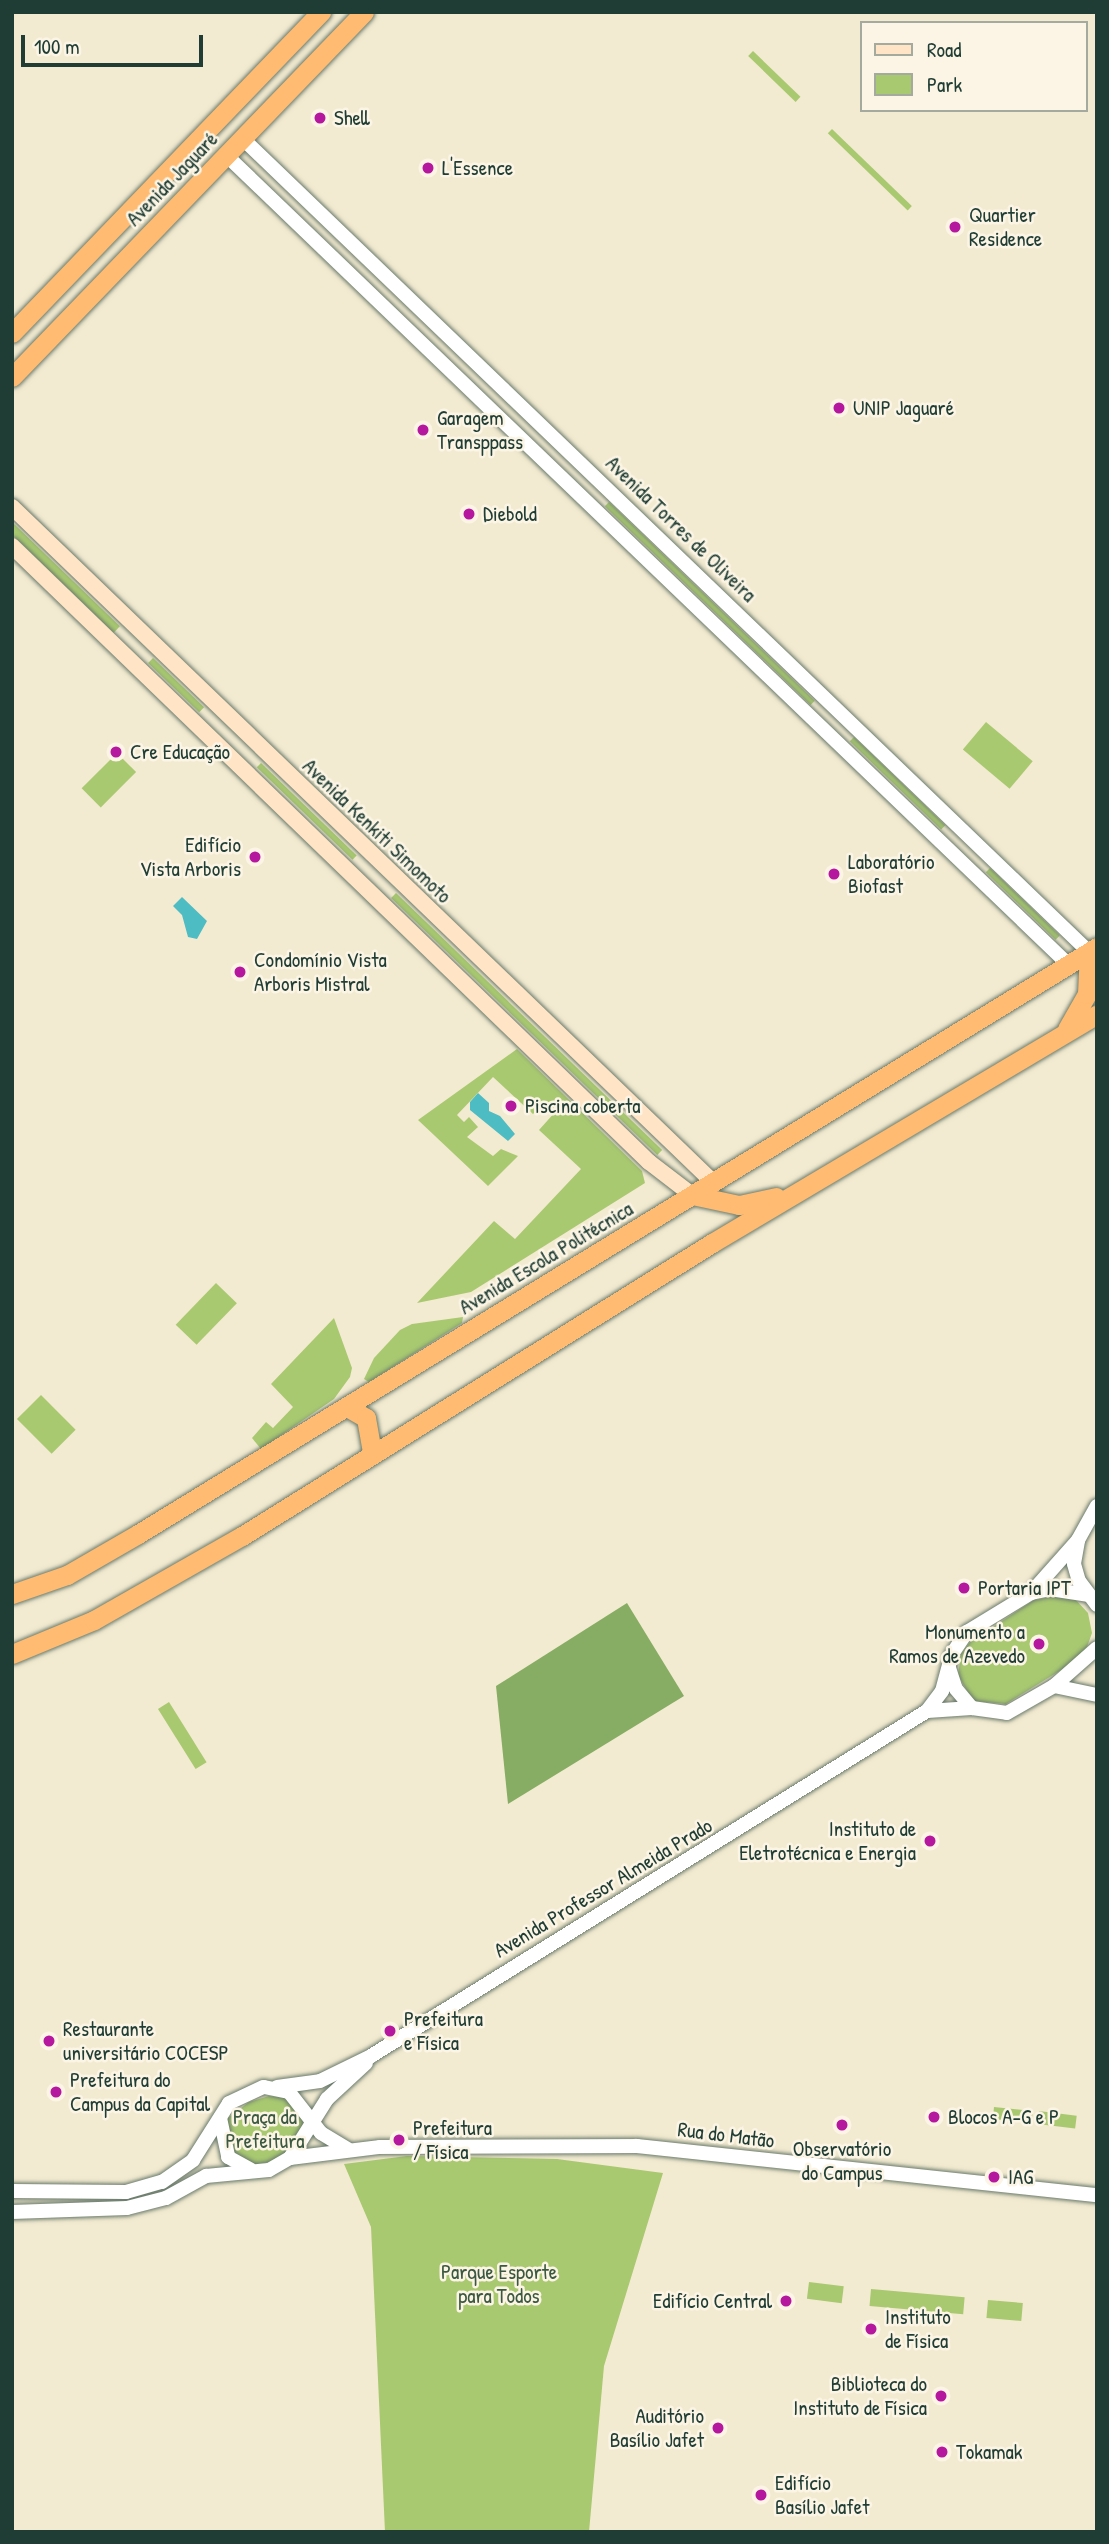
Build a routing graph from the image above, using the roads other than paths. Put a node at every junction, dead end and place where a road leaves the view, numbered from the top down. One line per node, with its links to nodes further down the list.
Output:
1 (321, 12): 5 (highway, Avenida Jaguaré)
2 (364, 12): 3 (highway, Avenida Jaguaré)
3 (242, 138): 4 (highway, Avenida Jaguaré); 6 (street, Avenida Torres de Oliveira)
4 (226, 155): 7 (street); 8 (highway, Avenida Jaguaré)
5 (12, 333)
6 (452, 338): 7 (street); 9 (street, Avenida Torres de Oliveira)
7 (435, 355): 10 (street)
8 (12, 377)
9 (526, 410): 10 (street); 11 (street, Avenida Torres de Oliveira)
10 (509, 427): 12 (street)
11 (600, 481): 12 (street); 17 (street, Avenida Torres de Oliveira)
12 (583, 497): 18 (street)
13 (12, 508): 15 (main road, Avenida Kenkiti Simomoto)
14 (12, 546): 16 (main road)
15 (143, 634): 16 (main road); 20 (main road, Avenida Kenkiti Simomoto)
16 (124, 653): 22 (main road)
17 (970, 836): 18 (street); 19 (street, Avenida Torres de Oliveira)
18 (954, 853): 21 (street)
19 (1093, 949): 21 (highway, Avenida Escola Politécnica); 24 (highway)
20 (480, 960): 22 (main road); 25 (main road, Avenida Kenkiti Simomoto)
21 (1069, 965): 25 (highway, Avenida Escola Politécnica)
22 (461, 980): 27 (main road)
23 (1097, 1014): 24 (highway)
24 (1063, 1036): 26 (highway)
25 (713, 1182): 27 (highway, Avenida Escola Politécnica)
26 (799, 1190): 27 (highway); 29 (highway)
27 (692, 1195): 28 (highway, Avenida Escola Politécnica)
28 (347, 1407): 29 (highway); 33 (highway, Avenida Escola Politécnica)
29 (372, 1451): 36 (highway)
30 (1097, 1506): 31 (street)
31 (1078, 1540): 32 (street); 34 (street)
32 (1031, 1593): 34 (street); 37 (street, Avenida Professor Almeida Prado)
33 (12, 1594)
34 (1092, 1600)
35 (1097, 1648): 38 (street, Avenida Professor Almeida Prado)
36 (12, 1654)
37 (949, 1668): 40 (street); 41 (street, Avenida Professor Almeida Prado)
38 (1054, 1686): 39 (street); 40 (street, Avenida Professor Almeida Prado)
39 (1097, 1695)
40 (972, 1708): 41 (street, Avenida Professor Almeida Prado)
41 (927, 1711): 42 (street, Avenida Professor Almeida Prado)
42 (371, 2056): 43 (street, Avenida Professor Almeida Prado); 45 (street, Avenida Professor Almeida Prado)
43 (278, 2087): 44 (street); 45 (street)
44 (219, 2117): 48 (street); 49 (street)
45 (311, 2123): 46 (street); 47 (street)
46 (348, 2148): 47 (street, Rua do Matão); 50 (street, Rua do Matão)
47 (290, 2158): 48 (street)
48 (257, 2172): 51 (street)
49 (12, 2191)
50 (1097, 2195)
51 (12, 2212)

